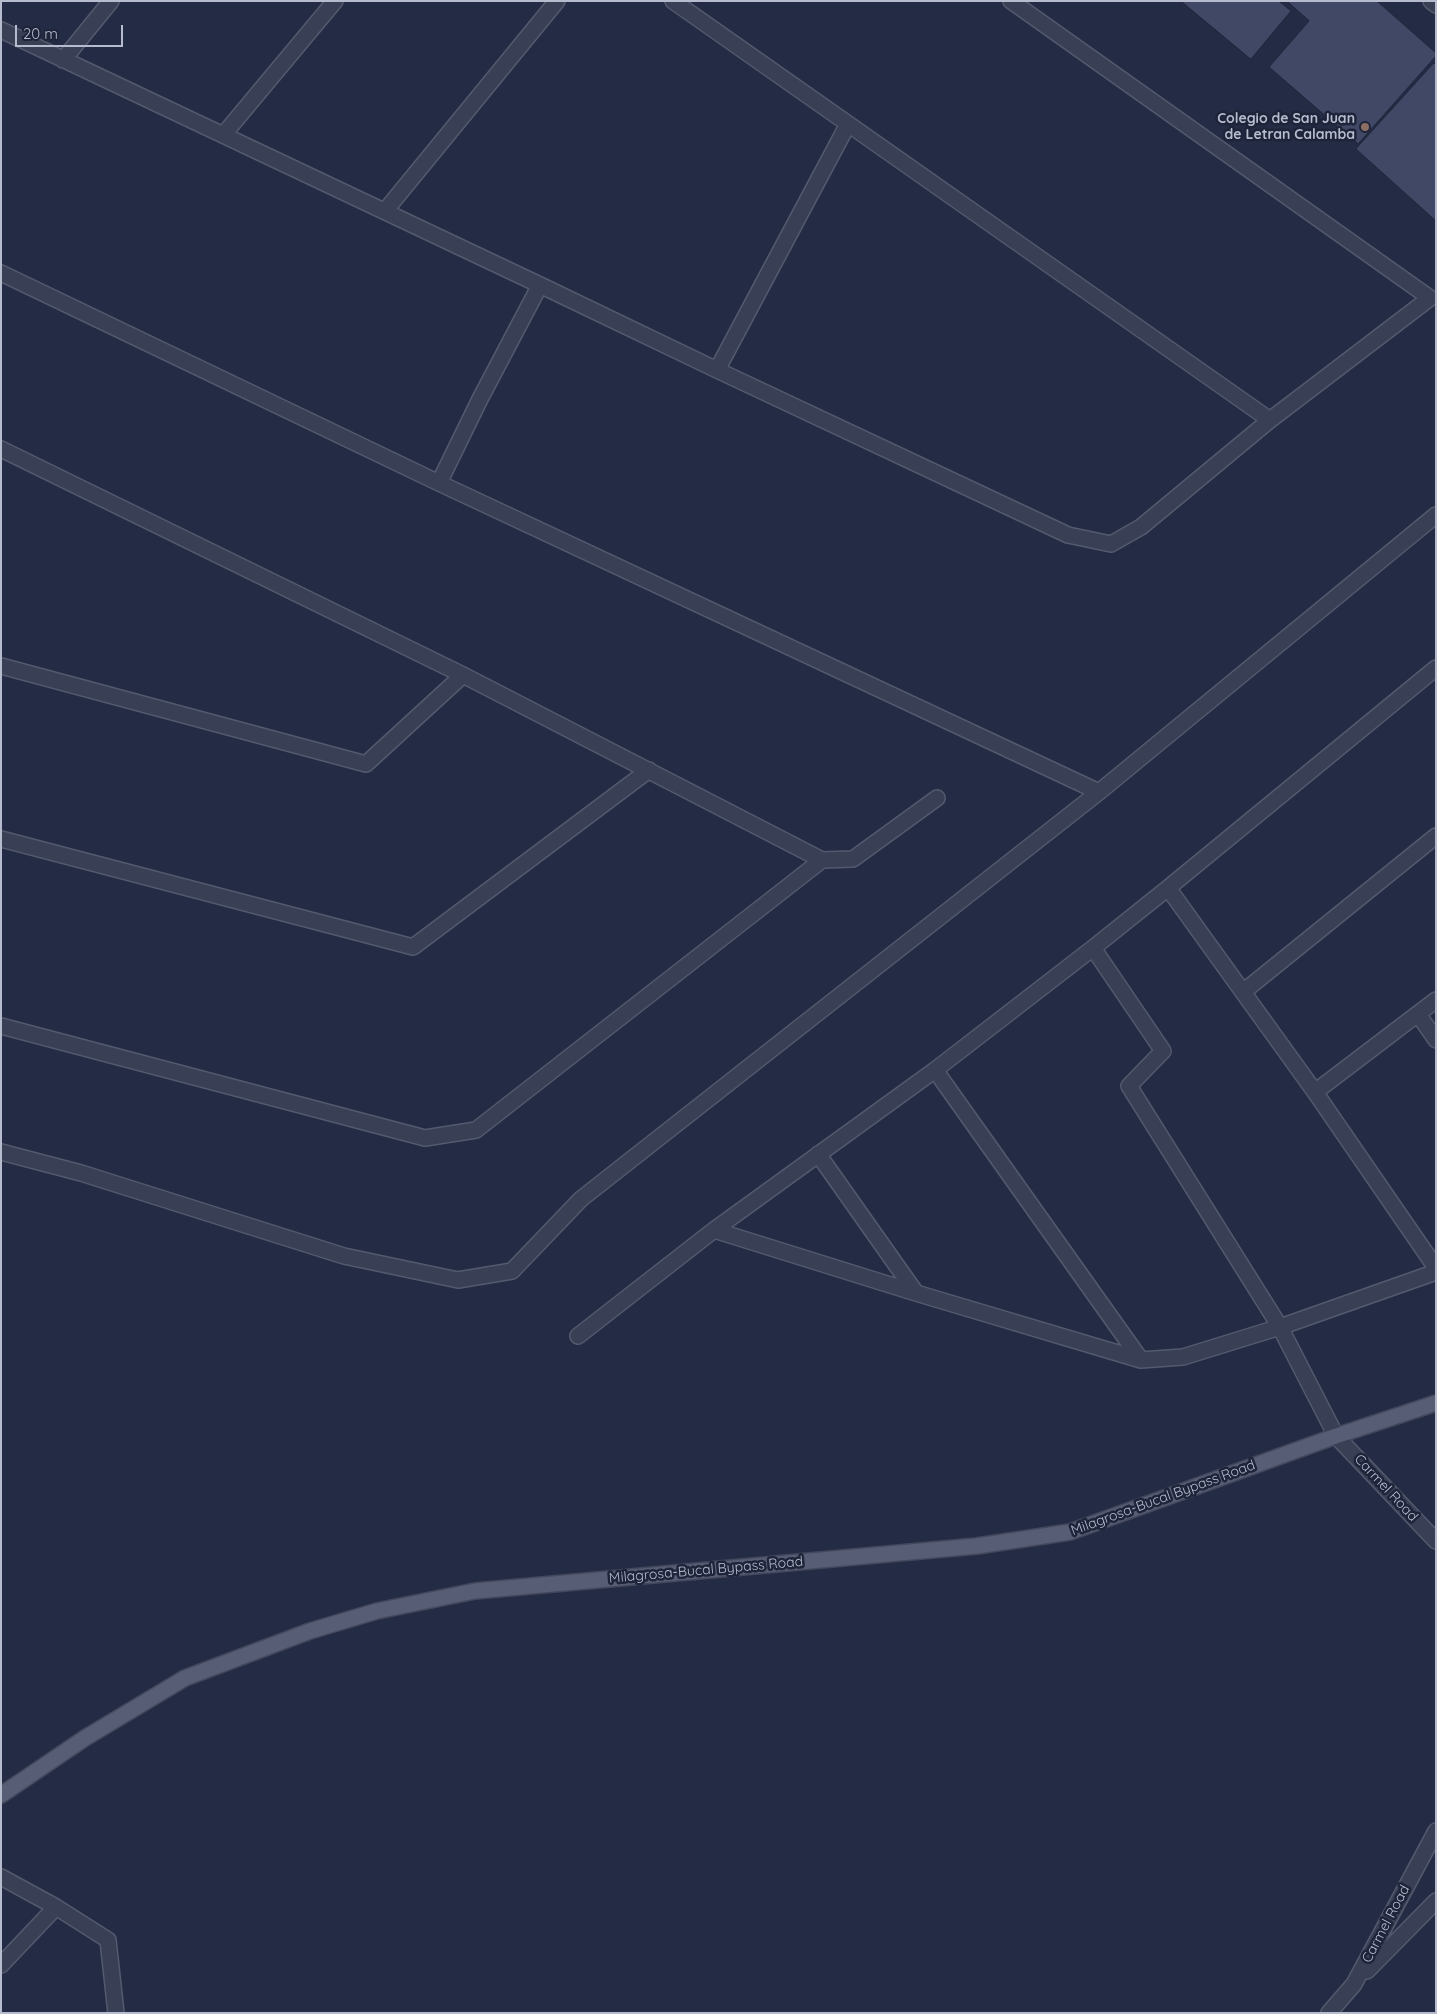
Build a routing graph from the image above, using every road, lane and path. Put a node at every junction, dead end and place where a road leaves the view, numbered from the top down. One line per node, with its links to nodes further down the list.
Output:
1 (111, 1): 9 (street)
2 (334, 1): 11 (street)
3 (557, 1): 12 (street)
4 (673, 1): 10 (street)
5 (1011, 1): 16 (street)
6 (1431, 1): 7 (street)
7 (1436, 5)
8 (1, 30): 9 (street)
9 (63, 60): 11 (street)
10 (848, 124): 15 (street); 16 (street)
11 (224, 134): 12 (street)
12 (385, 211): 14 (street)
13 (1, 273): 18 (street)
14 (540, 284): 15 (street); 18 (street)
15 (717, 370): 16 (street)
16 (1270, 420)
17 (1, 450): 22 (street)
18 (439, 483): 24 (street)
19 (1436, 515): 24 (street)
20 (1, 666): 22 (street)
21 (1436, 668): 29 (street)
22 (463, 675): 23 (street)
23 (648, 770): 27 (street); 28 (street)
24 (1100, 792): 38 (street)
25 (937, 798): 28 (street)
26 (1436, 836): 31 (street)
27 (1, 840)
28 (822, 860): 34 (street)
29 (1168, 888): 30 (street); 31 (street)
30 (1093, 948): 36 (street); 44 (street, Carmel Road)
31 (1242, 992): 37 (street)
32 (1436, 1000): 33 (street)
33 (1418, 1014): 35 (street); 37 (street)
34 (1, 1026)
35 (1436, 1040)
36 (935, 1070): 39 (street); 46 (street)
37 (1315, 1092): 41 (street)
38 (1, 1152)
39 (818, 1154): 40 (street); 43 (street)
40 (714, 1230): 43 (street); 45 (street)
41 (1436, 1268)
42 (1436, 1272): 44 (street)
43 (916, 1293): 46 (street)
44 (1280, 1327): 46 (street); 48 (street, Carmel Road)
45 (578, 1336)
46 (1141, 1360)
47 (1436, 1403): 48 (main road, Milagrosa-Bucal Bypass Road)
48 (1336, 1436): 49 (street, Carmel Road); 50 (main road, Milagrosa-Bucal Bypass Road)
49 (1436, 1541)
50 (1, 1795)
51 (1436, 1831): 56 (street, Carmel Road)
52 (1, 1877): 54 (street)
53 (1436, 1901): 56 (street)
54 (56, 1906): 55 (street); 57 (street)
55 (1, 1966)
56 (1354, 1984): 58 (street, Carmel Road)
57 (116, 2013)
58 (1329, 2013)

